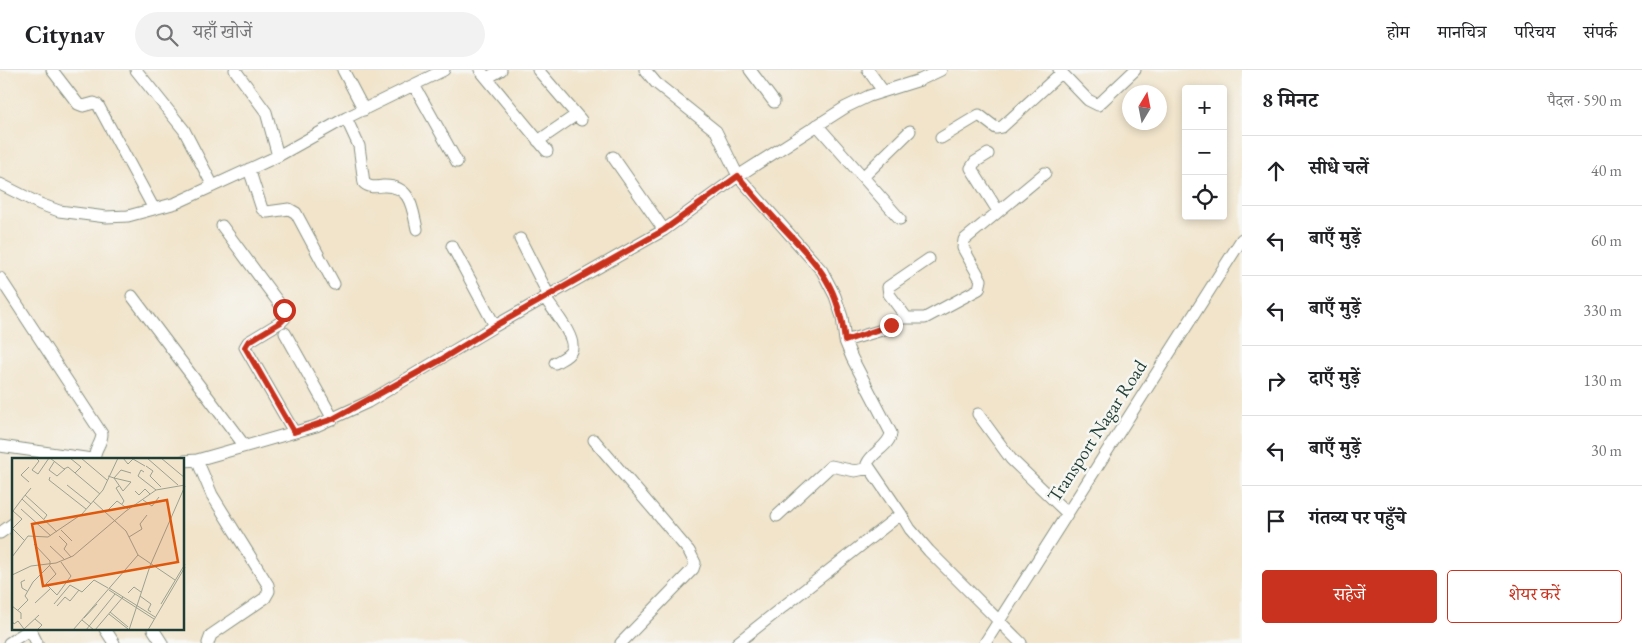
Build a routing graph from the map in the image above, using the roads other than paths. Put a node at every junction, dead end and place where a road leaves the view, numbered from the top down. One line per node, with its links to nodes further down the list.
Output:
1 (52, 70): 35 (street)
2 (136, 70): 34 (street)
3 (235, 70): 26 (street)
4 (343, 70): 18 (street)
5 (444, 70): 15 (street)
6 (501, 70): 14 (street)
7 (538, 70): 23 (street)
8 (645, 70): 31 (street)
9 (750, 70): 17 (street)
10 (868, 70): 16 (street)
11 (941, 70): 16 (street)
12 (1135, 70): 13 (street)
13 (1060, 71): 22 (street)
14 (484, 74): 23 (street)
15 (414, 85): 18 (street); 28 (street)
16 (883, 91): 20 (street)
17 (774, 102)
18 (364, 110): 19 (street)
19 (346, 118): 26 (street); 39 (street)
20 (817, 125): 31 (street); 32 (street)
21 (910, 131): 32 (street)
22 (941, 138)
23 (538, 141): 24 (street)
24 (547, 152)
25 (988, 154): 36 (street)
26 (278, 156): 29 (street)
27 (613, 157): 40 (street)
28 (457, 162)
29 (250, 169): 34 (street); 46 (street)
30 (1045, 173): 36 (street)
31 (738, 176): 40 (street); 52 (street)
32 (862, 177): 37 (street)
33 (0, 184): 35 (street)
34 (214, 186): 35 (street)
35 (154, 209)
36 (998, 211): 49 (street)
37 (900, 219)
38 (222, 226): 56 (street)
39 (417, 229)
40 (664, 230): 48 (street)
41 (520, 239): 48 (street)
42 (1242, 239): 65 (street, Transport Nagar Road)
43 (452, 246): 50 (street)
44 (929, 259): 49 (street)
45 (0, 278): 61 (street)
46 (334, 284)
47 (132, 296): 58 (street)
48 (547, 297): 50 (street); 53 (street)
49 (906, 317): 52 (street)
50 (495, 326): 55 (street)
51 (285, 333): 55 (street)
52 (845, 341): 64 (street)
53 (555, 363)
54 (978, 414): 65 (street)
55 (333, 419): 56 (street)
56 (294, 432): 58 (street)
57 (594, 440): 79 (street)
58 (244, 445): 62 (street)
59 (0, 446): 60 (street)
60 (86, 458)
61 (93, 458)
62 (197, 460): 63 (street); 78 (street)
63 (185, 461)
64 (869, 468): 66 (street); 67 (street)
65 (1066, 512): 70 (street, Transport Nagar Road)
66 (901, 514): 70 (street); 80 (street)
67 (777, 516)
68 (12, 524): 69 (street)
69 (0, 533)
70 (998, 622): 81 (street, Transport Nagar Road); 82 (street)
71 (29, 630): 74 (street); 75 (street)
72 (105, 630): 76 (street)
73 (155, 630): 77 (street)
74 (9, 643)
75 (38, 643)
76 (114, 643)
77 (162, 643)
78 (208, 643)
79 (621, 643)
80 (737, 643)
81 (985, 643)
82 (1021, 643)

